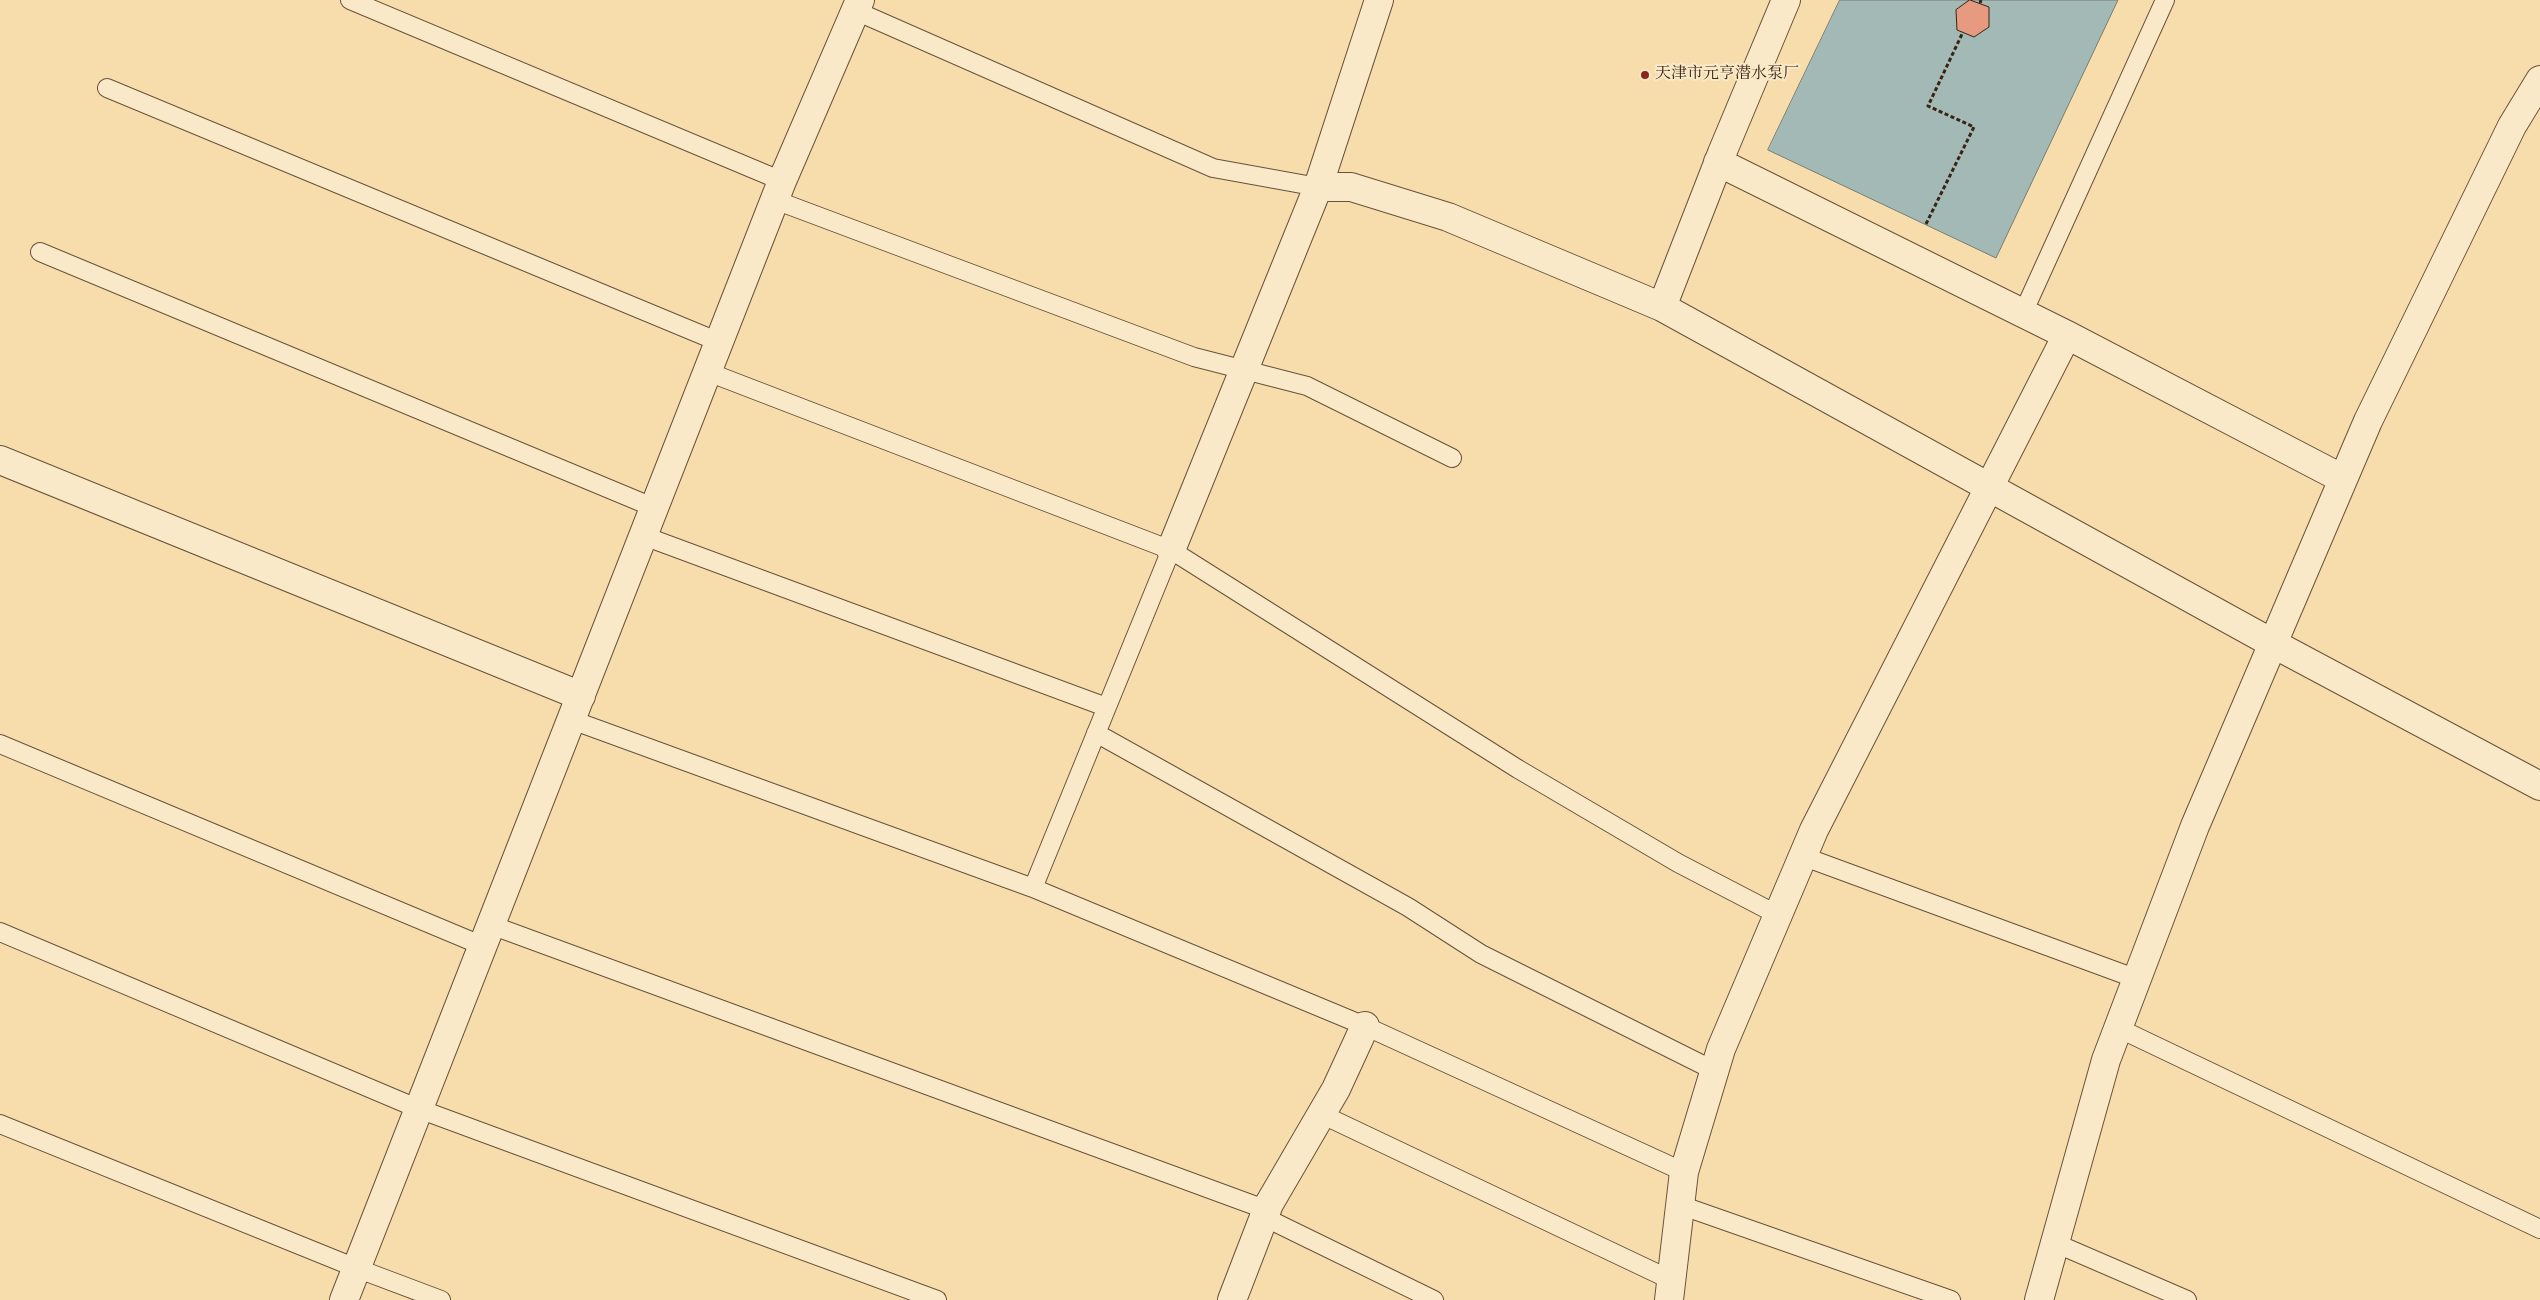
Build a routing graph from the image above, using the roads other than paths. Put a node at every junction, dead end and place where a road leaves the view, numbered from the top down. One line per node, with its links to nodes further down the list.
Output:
1 (350, 0): 10 (lane)
2 (1786, 0): 8 (street)
3 (2165, 0): 13 (lane)
4 (1370, 3): 9 (street)
5 (858, 5): 9 (lane); 10 (street)
6 (2540, 80): 20 (street)
7 (107, 88): 15 (lane)
8 (1718, 162): 12 (street); 13 (street)
9 (1318, 187): 12 (street); 17 (street)
10 (779, 191): 15 (street); 17 (lane)
11 (40, 252): 22 (lane)
12 (1662, 307): 21 (street)
13 (2023, 313): 14 (street)
14 (2067, 335): 20 (street); 21 (street)
15 (720, 342): 16 (street)
16 (708, 372): 22 (street); 24 (lane)
17 (1245, 372): 18 (lane); 24 (street)
18 (1452, 458)
19 (0, 460): 27 (street)
20 (2343, 479): 25 (street)
21 (1988, 487): 25 (street); 31 (street)
22 (655, 508): 23 (street)
23 (644, 536): 26 (lane); 27 (street)
24 (1171, 550): 26 (lane); 33 (lane)
25 (2272, 643): 30 (street); 36 (street)
26 (1106, 707): 28 (lane)
27 (576, 708): 32 (lane); 35 (street)
28 (1096, 733): 32 (lane); 39 (lane)
29 (0, 744): 35 (lane)
30 (2540, 786)
31 (1802, 856): 33 (street); 36 (lane)
32 (1033, 888): 37 (lane)
33 (1778, 915): 39 (street)
34 (0, 932): 40 (lane)
35 (487, 936): 40 (street); 45 (lane)
36 (2137, 979): 38 (street)
37 (1365, 1026): 41 (street); 43 (lane)
38 (2118, 1028): 46 (lane); 47 (street)
39 (1715, 1071): 43 (street)
40 (419, 1109): 48 (street); 52 (lane)
41 (1321, 1114): 45 (street); 49 (lane)
42 (0, 1124): 48 (lane)
43 (1684, 1172): 44 (street)
44 (1680, 1205): 49 (street); 55 (lane)
45 (1266, 1214): 53 (street); 54 (lane)
46 (2540, 1229)
47 (2055, 1243): 56 (street); 57 (lane)
48 (356, 1268): 50 (street); 51 (lane)
49 (1670, 1290)
50 (344, 1300)
51 (441, 1300)
52 (937, 1300)
53 (1232, 1300)
54 (1434, 1300)
55 (1951, 1300)
56 (2039, 1300)
57 (2187, 1300)

